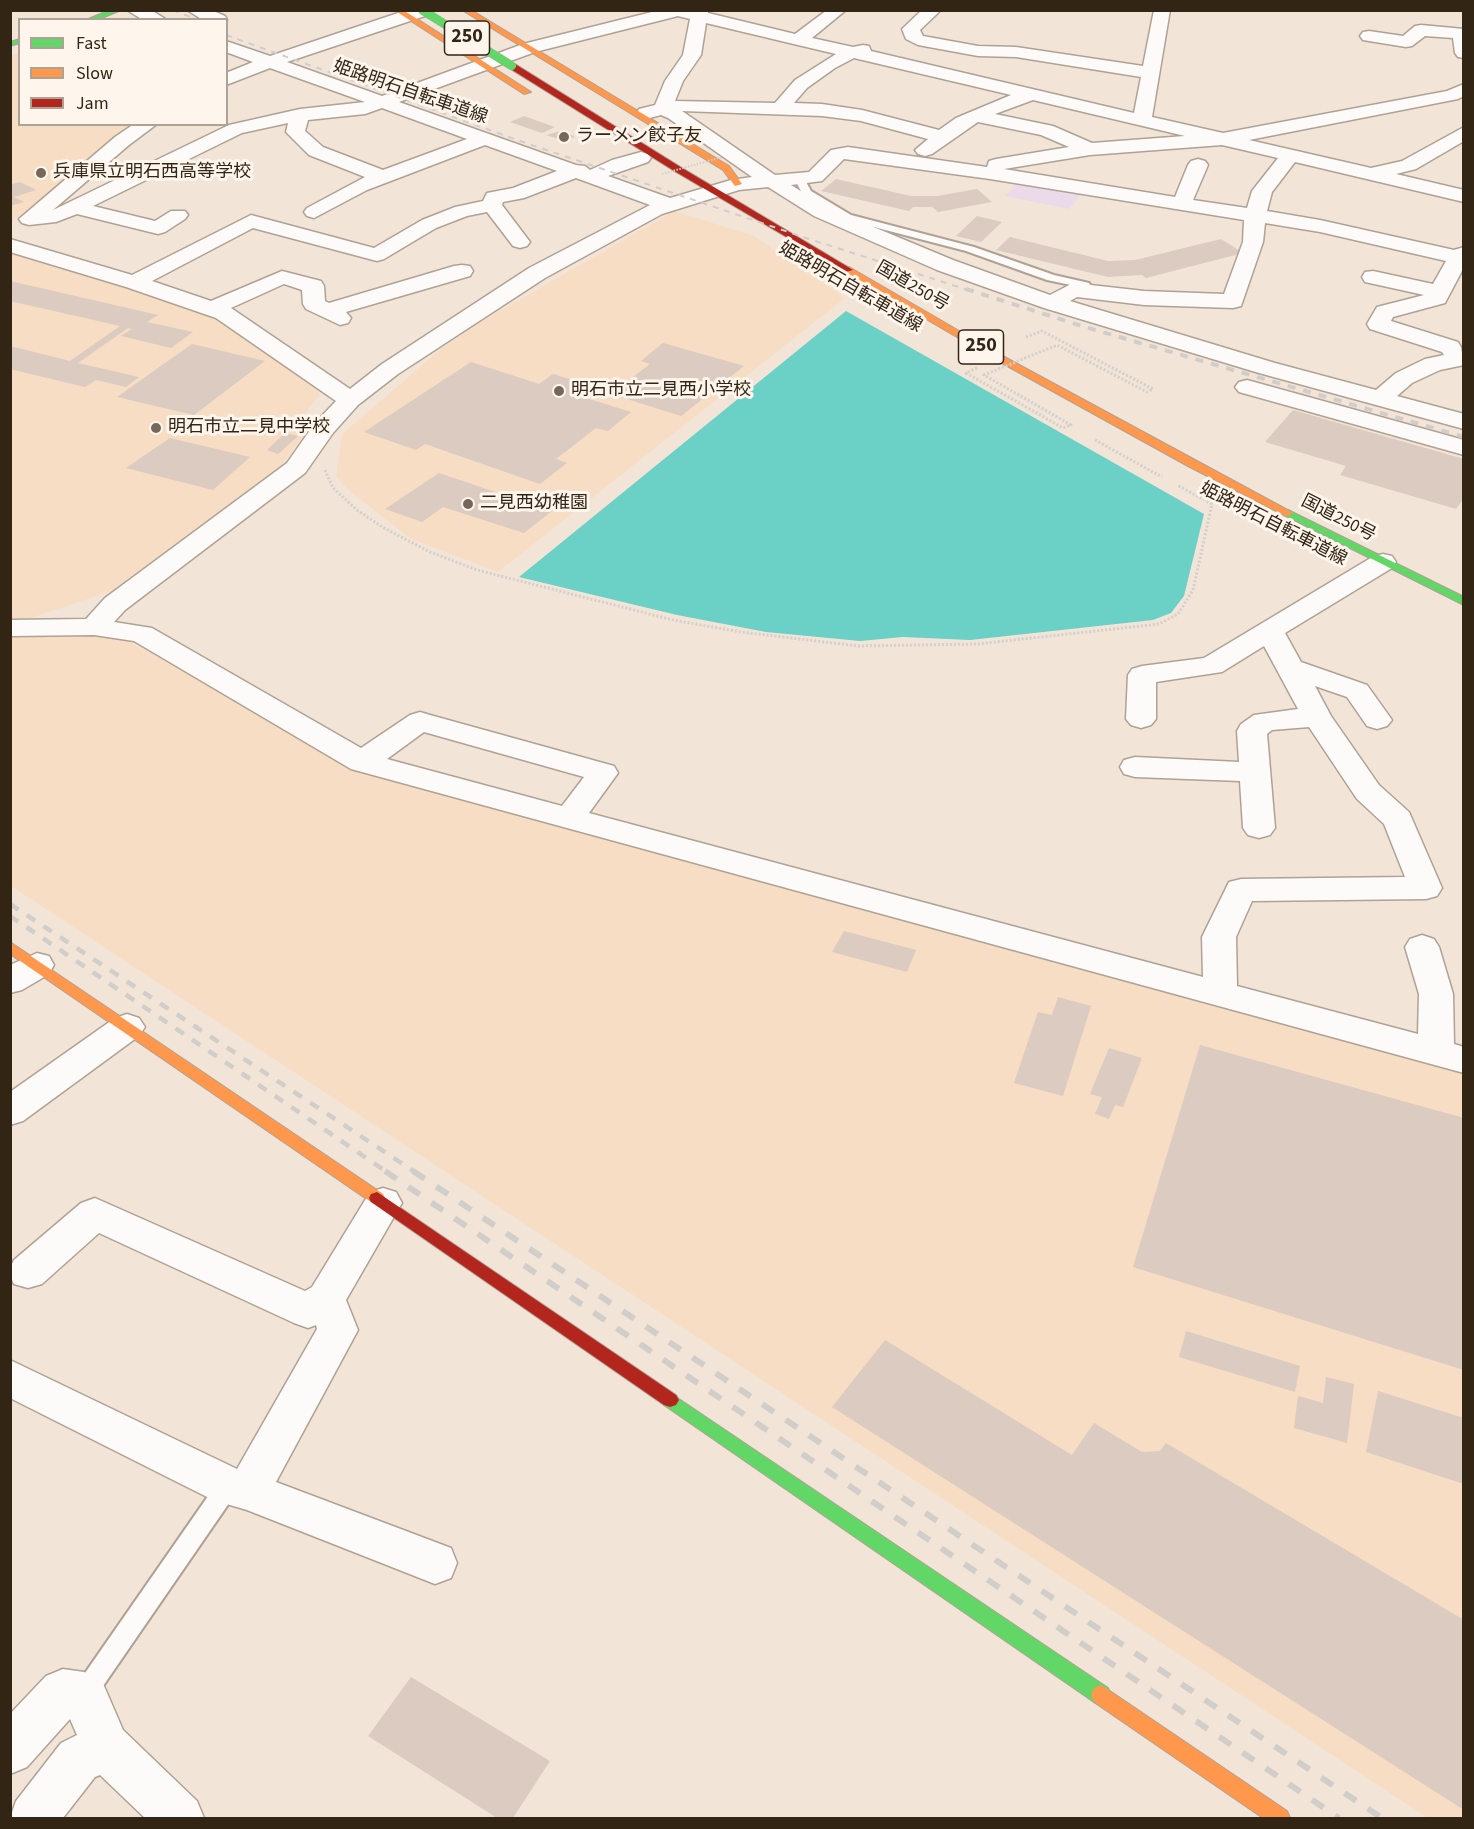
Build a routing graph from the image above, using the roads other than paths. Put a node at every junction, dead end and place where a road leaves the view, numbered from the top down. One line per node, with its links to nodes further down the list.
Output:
1 (118, 10): 11 (main road)
2 (135, 10): 12 (street)
3 (195, 10): 13 (street)
4 (440, 10): 22 (main road, 250)
5 (465, 10): 22 (main road, 250)
6 (838, 10): 15 (street)
7 (933, 10): 16 (street)
8 (1162, 10): 26 (street)
9 (413, 12): 19 (street); 25 (main road, 250); 55 (main road, 国道250号 / 250, bridge)
10 (686, 12): 15 (street); 22 (street); 36 (street)
11 (95, 18)
12 (154, 18)
13 (214, 18)
14 (1369, 36): 21 (street)
15 (798, 40): 20 (street)
16 (918, 40): 20 (street); 26 (street)
17 (280, 43): 19 (street)
18 (228, 47): 24 (street)
19 (302, 51): 23 (street); 24 (street)
20 (850, 53): 31 (street); 35 (street)
21 (1464, 53)
22 (529, 55): 25 (street); 37 (main road, 250); 61 (main road, 250)
23 (324, 59)
24 (268, 62): 27 (street); 33 (street)
25 (484, 65): 30 (street); 51 (main road, 250)
26 (1150, 73): 40 (street)
27 (228, 80)
28 (390, 83): 30 (street)
29 (1464, 89): 34 (street)
30 (413, 91): 32 (street); 33 (street)
31 (1030, 95): 39 (street); 40 (street)
32 (434, 99)
33 (384, 102): 38 (street); 44 (street)
34 (1400, 105): 41 (street); 45 (street)
35 (780, 108): 36 (street); 43 (street)
36 (663, 109): 37 (street); 61 (street)
37 (642, 114): 61 (main road, 250)
38 (300, 116): 59 (street); 67 (street)
39 (976, 116): 43 (street); 46 (street)
40 (1142, 120): 45 (street)
41 (1456, 123): 47 (street)
42 (145, 126): 71 (street)
43 (942, 137): 52 (street)
44 (487, 138): 57 (street); 59 (street)
45 (1223, 139): 46 (street); 49 (street)
46 (1090, 149): 56 (street)
47 (1435, 150): 50 (street); 58 (street)
48 (593, 155): 53 (street)
49 (1290, 156): 58 (street); 70 (street)
50 (1464, 157)
51 (641, 158): 53 (street); 55 (main road, 250)
52 (909, 161): 56 (street); 60 (street)
53 (619, 164): 57 (street)
54 (1198, 165): 66 (street)
55 (680, 170): 62 (main road, 国道250号 / 250)
56 (983, 172): 66 (street)
57 (585, 173): 64 (street); 65 (street)
58 (1371, 174): 63 (street)
59 (383, 177): 68 (street)
60 (800, 180): 61 (street); 79 (lane)
61 (756, 187): 62 (street); 81 (street)
62 (715, 191): 65 (street); 91 (main road, 国道250号 / 250)
63 (1464, 196)
64 (492, 205): 73 (street); 78 (street)
65 (670, 205): 87 (street)
66 (1181, 205): 70 (street)
67 (74, 207): 69 (street); 71 (street)
68 (314, 212)
69 (178, 215)
70 (1255, 216): 75 (street); 81 (street)
71 (29, 219): 72 (street)
72 (10, 233)
73 (520, 242)
74 (10, 245): 78 (street)
75 (1459, 263): 80 (street)
76 (462, 271): 82 (street)
77 (1373, 277): 80 (street)
78 (134, 282): 82 (street)
79 (1085, 285)
80 (1444, 298): 84 (street)
81 (1052, 303): 85 (street)
82 (211, 309): 87 (street)
83 (982, 331): 90 (main road, 国道250号 / 250)
84 (1460, 358): 86 (street)
85 (1267, 368): 86 (street); 89 (street)
86 (1380, 399): 88 (street)
87 (350, 400): 93 (street)
88 (1464, 422)
89 (1464, 448)
90 (1360, 534)
91 (1383, 562): 92 (main road, 国道250号 / 250); 95 (street)
92 (1464, 602)
93 (94, 627): 94 (street); 100 (street)
94 (10, 628)
95 (1270, 631): 96 (street); 98 (street)
96 (1290, 668): 97 (street); 99 (street)
97 (1317, 717): 102 (street); 107 (street)
98 (1141, 719)
99 (1377, 720)
100 (362, 762): 103 (street); 103 (street)
101 (1135, 767): 102 (street)
102 (1255, 772): 104 (street)
103 (569, 818): 107 (street)
104 (1259, 828)
105 (1422, 947): 109 (street)
106 (19, 965): 108 (main road)
107 (1220, 994): 109 (street)
108 (127, 1028): 110 (street); 111 (main road)
109 (1450, 1057)
110 (10, 1111)
111 (382, 1203): 113 (street); 122 (main road)
112 (28, 1272): 113 (street)
113 (326, 1299): 115 (street)
114 (10, 1378): 115 (street)
115 (238, 1488): 116 (street); 117 (lane)
116 (435, 1563)
117 (84, 1695): 118 (street); 119 (street)
118 (106, 1747): 120 (street); 121 (street)
119 (10, 1750)
120 (33, 1818)
121 (180, 1818)
122 (1280, 1818)

